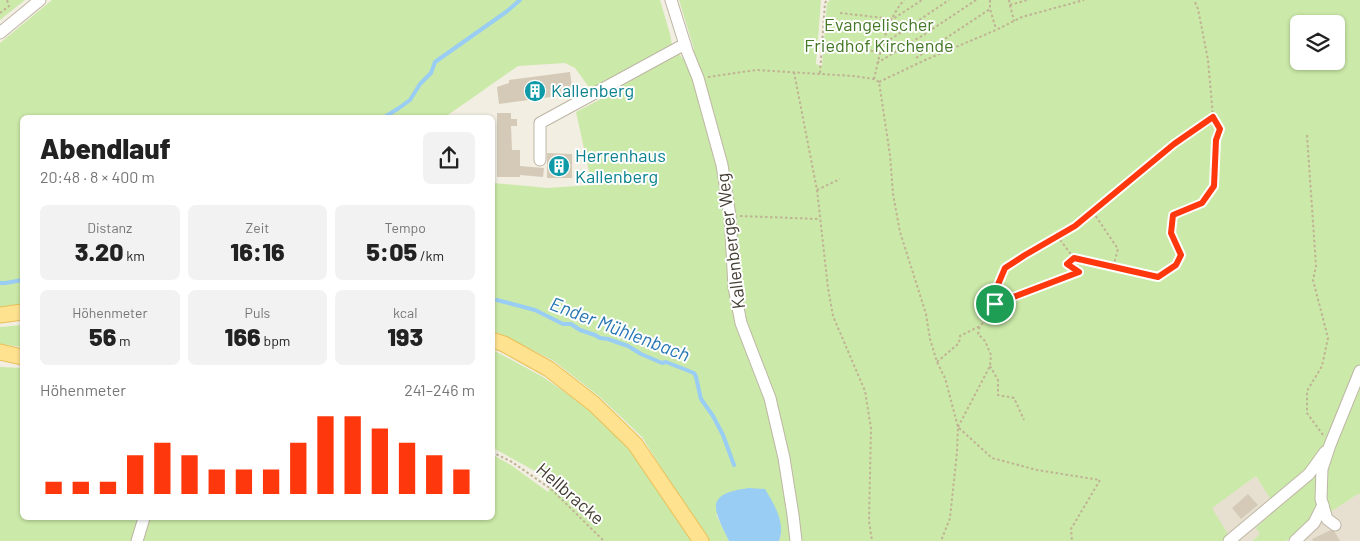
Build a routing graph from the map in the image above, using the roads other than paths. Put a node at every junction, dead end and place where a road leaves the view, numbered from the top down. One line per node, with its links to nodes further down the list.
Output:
1 (40, 0): 3 (street)
2 (671, 0): 4 (street, Kallenberger Weg)
3 (0, 33)
4 (685, 44): 5 (street); 18 (street, Kallenberger Weg)
5 (540, 160)
6 (20, 312): 7 (main road)
7 (0, 315)
8 (495, 341): 17 (main road)
9 (0, 352): 10 (main road)
10 (20, 356)
11 (1360, 371): 12 (street)
12 (1330, 445): 13 (street); 19 (street)
13 (1323, 505): 15 (street); 20 (street)
14 (143, 520): 16 (street)
15 (1335, 524)
16 (137, 541)
17 (700, 541)
18 (796, 541)
19 (1229, 541)
20 (1295, 541)

